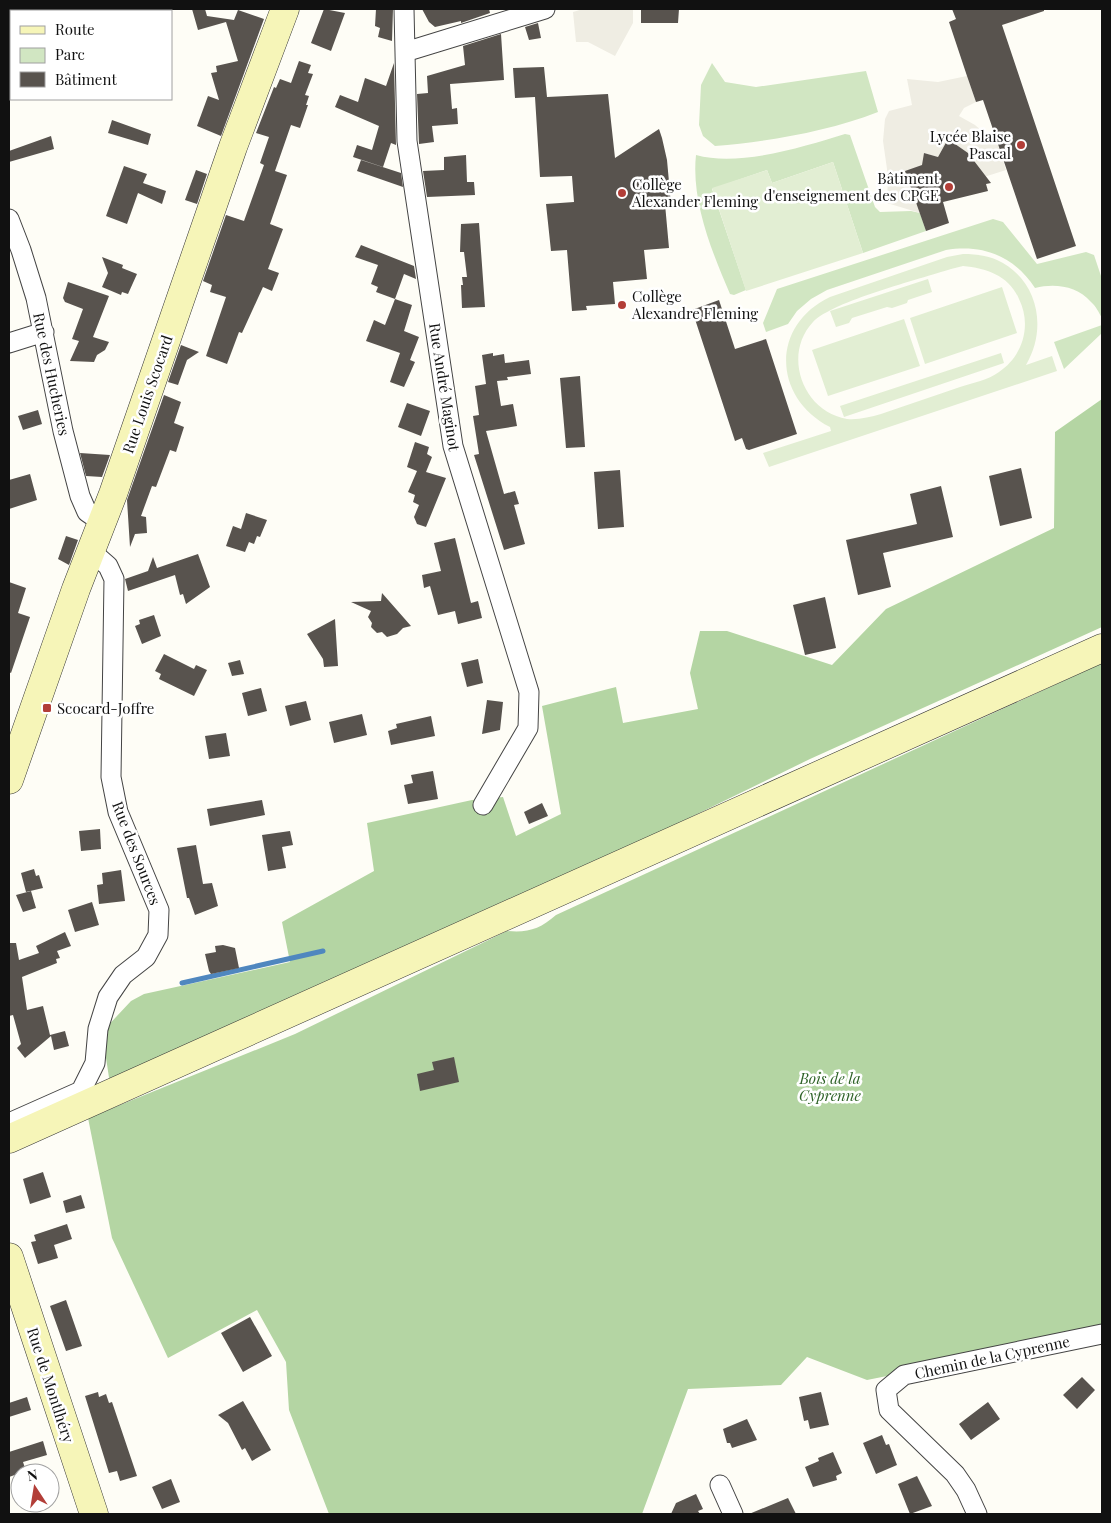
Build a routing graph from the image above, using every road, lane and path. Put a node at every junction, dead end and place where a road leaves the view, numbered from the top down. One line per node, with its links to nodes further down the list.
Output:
1 (285, 9): 8 (main road, Rue Louis Scocard)
2 (404, 9): 4 (street, Rue André Maginot)
3 (545, 9): 4 (street)
4 (405, 52): 12 (street, Rue André Maginot)
5 (9, 220): 6 (street, Rue des Hucheries)
6 (44, 332): 7 (street); 8 (street, Rue des Hucheries)
7 (9, 343)
8 (102, 523): 9 (main road, Rue Louis Scocard)
9 (92, 552): 11 (main road, Rue Louis Scocard); 13 (street, Rue des Sources)
10 (1102, 648): 14 (main road)
11 (9, 780)
12 (484, 805)
13 (9, 1123)
14 (9, 1139)
15 (9, 1256): 18 (main road, Rue de Montlhéry)
16 (1102, 1334): 20 (street, Chemin de la Cyprenne)
17 (720, 1485): 19 (street)
18 (94, 1514)
19 (733, 1514)
20 (977, 1514)

